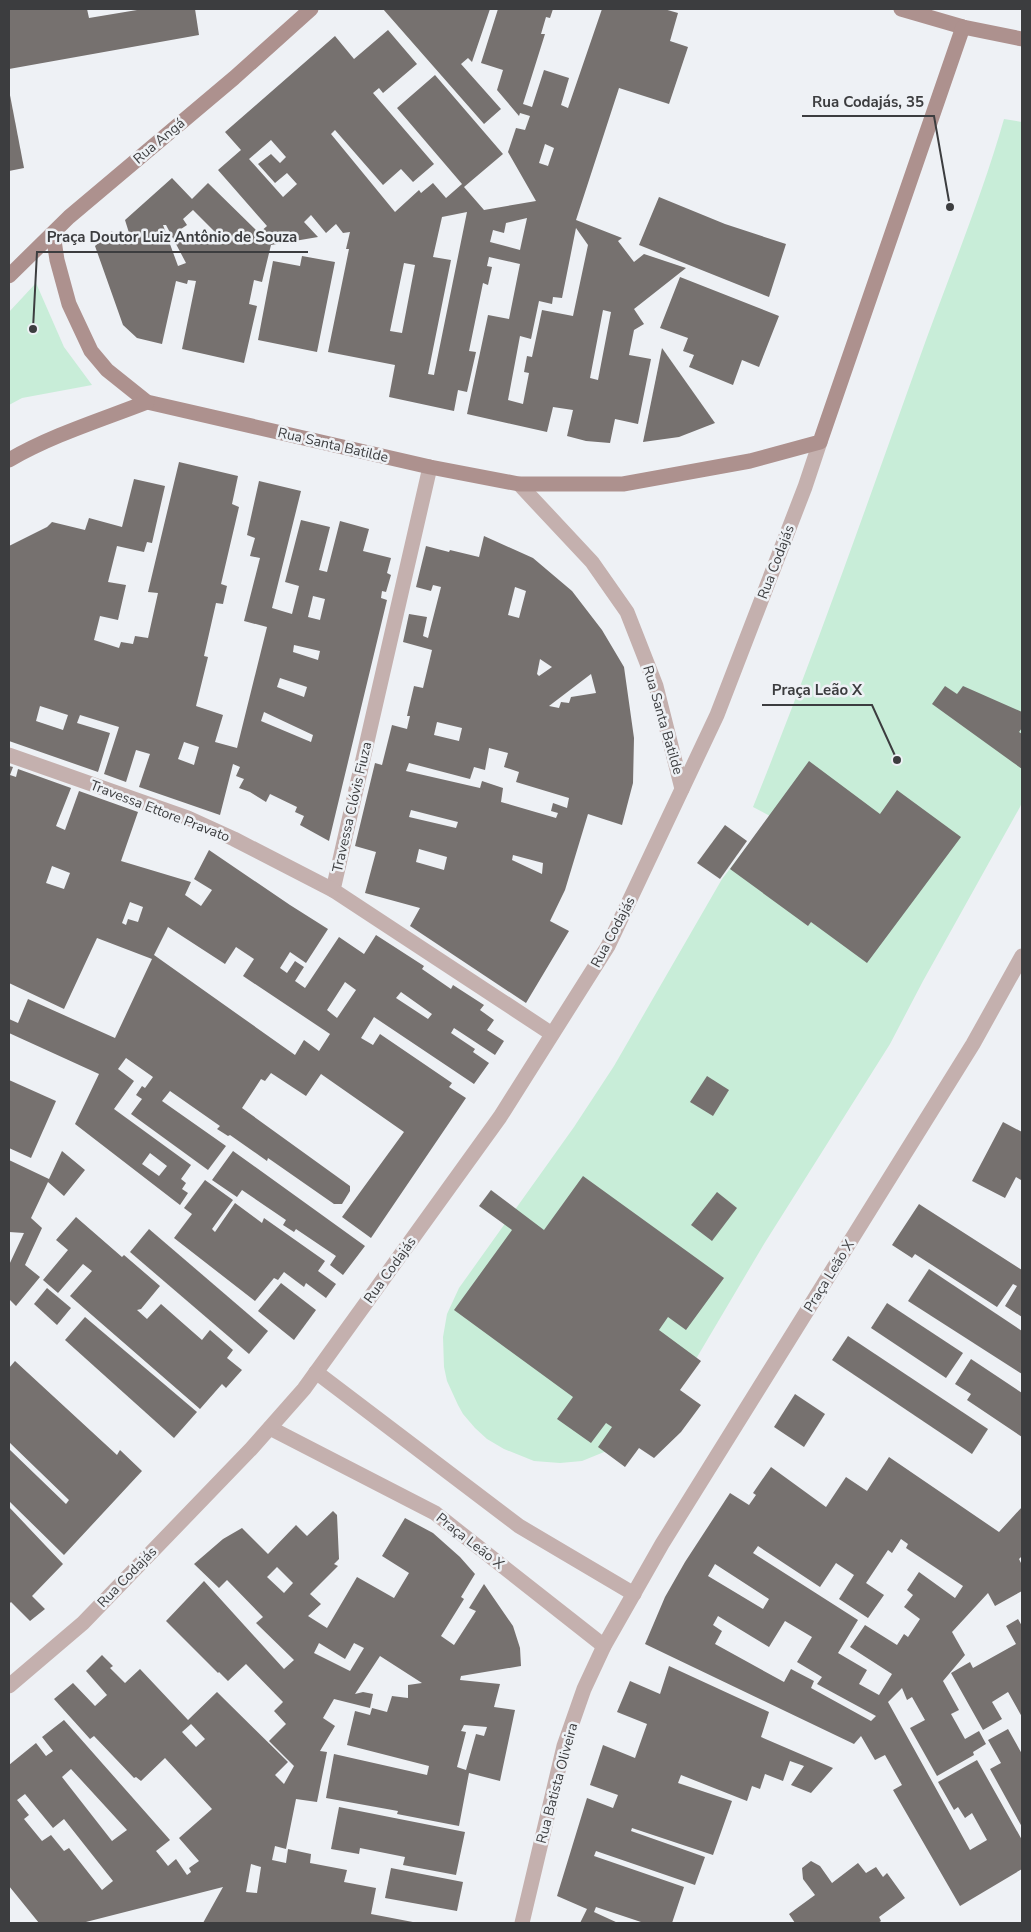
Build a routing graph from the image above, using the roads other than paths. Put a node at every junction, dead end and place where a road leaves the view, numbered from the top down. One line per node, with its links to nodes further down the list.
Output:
1 (311, 9): 5 (street, Rua Angá)
2 (901, 9): 3 (street)
3 (964, 27): 4 (street); 8 (street, Rua Codajás)
4 (1022, 39)
5 (53, 234): 6 (street, Rua Angá); 7 (street)
6 (9, 276)
7 (147, 402): 9 (street); 10 (street, Rua Santa Batilde)
8 (820, 442): 11 (street, Rua Santa Batilde); 13 (street, Rua Codajás)
9 (9, 460)
10 (430, 467): 11 (street, Rua Santa Batilde); 14 (street, Travessa Clóvis Fiuza)
11 (519, 484): 13 (street, Rua Santa Batilde)
12 (9, 755): 14 (street, Travessa Ettore Pravato)
13 (682, 789): 16 (street, Rua Codajás)
14 (333, 890): 16 (street, Travessa Clóvis Fiuza)
15 (1022, 956): 19 (street, Praça Leão X)
16 (552, 1034): 17 (street, Rua Codajás)
17 (316, 1372): 18 (street, Rua Codajás); 19 (street)
18 (270, 1428): 20 (street, Praça Leão X); 21 (street, Rua Codajás)
19 (634, 1594): 20 (street, Praça Leão X)
20 (604, 1646): 22 (street, Rua Batista Oliveira)
21 (9, 1686)
22 (522, 1923)

